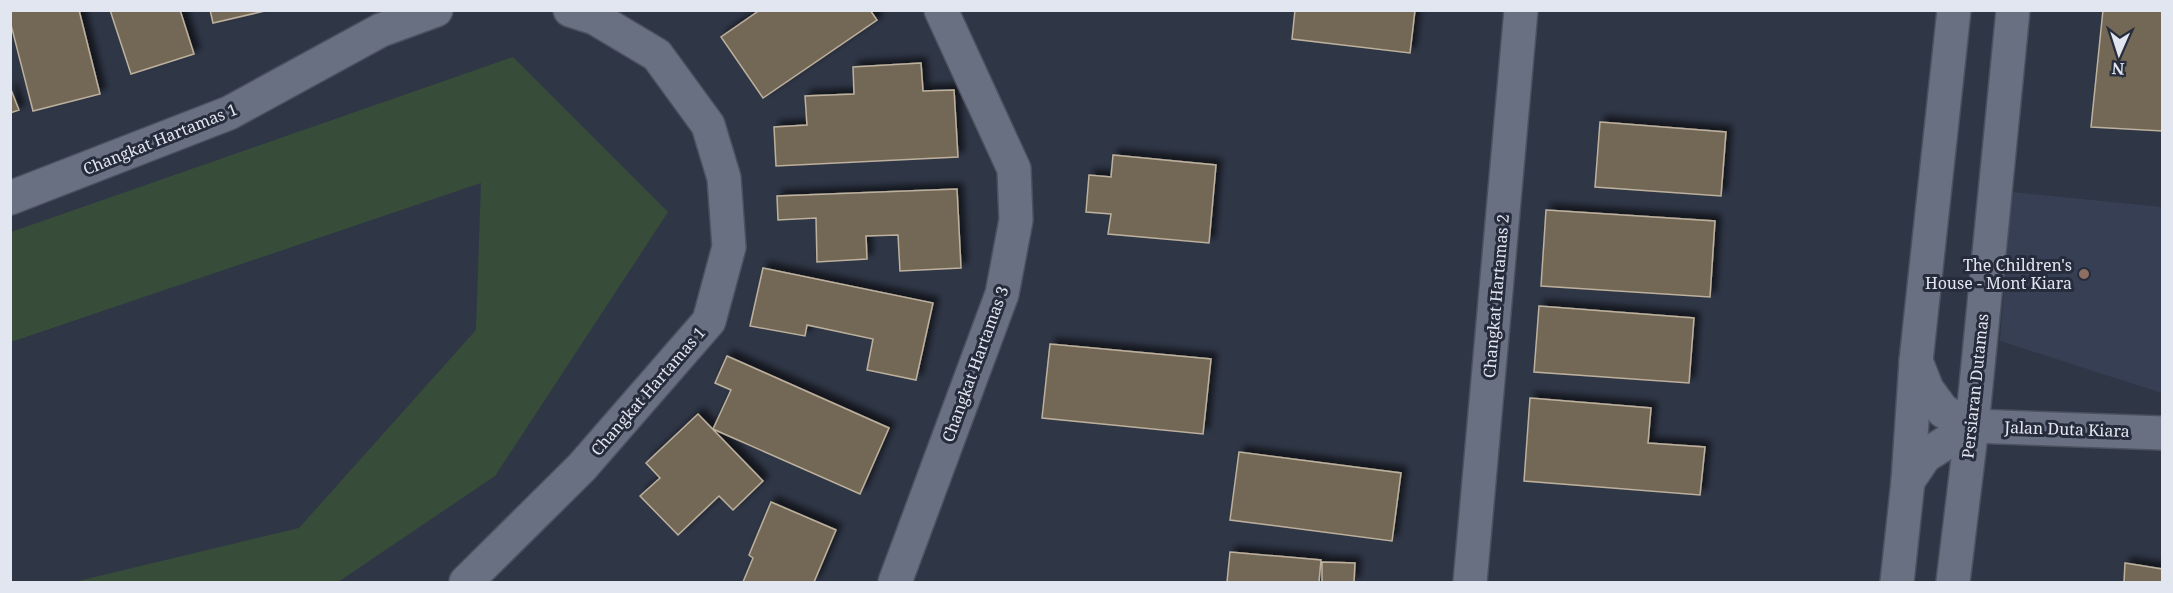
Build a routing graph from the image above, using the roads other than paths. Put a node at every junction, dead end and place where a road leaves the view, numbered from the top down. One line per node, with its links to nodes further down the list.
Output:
1 (436, 10): 7 (street, Changkat Hartamas 1)
2 (570, 10): 12 (street, Changkat Hartamas 1)
3 (941, 10): 13 (street, Changkat Hartamas 3)
4 (1521, 10): 14 (street, Changkat Hartamas 2)
5 (1954, 10): 8 (street)
6 (2013, 10): 9 (street, Persiaran Dutamas)
7 (10, 198)
8 (1916, 361): 9 (street); 11 (street)
9 (1972, 426): 10 (street, Jalan Duta Kiara); 11 (street); 16 (street, Persiaran Dutamas)
10 (2163, 433)
11 (1908, 481): 15 (street)
12 (466, 582)
13 (895, 582)
14 (1470, 582)
15 (1897, 582)
16 (1953, 582)

